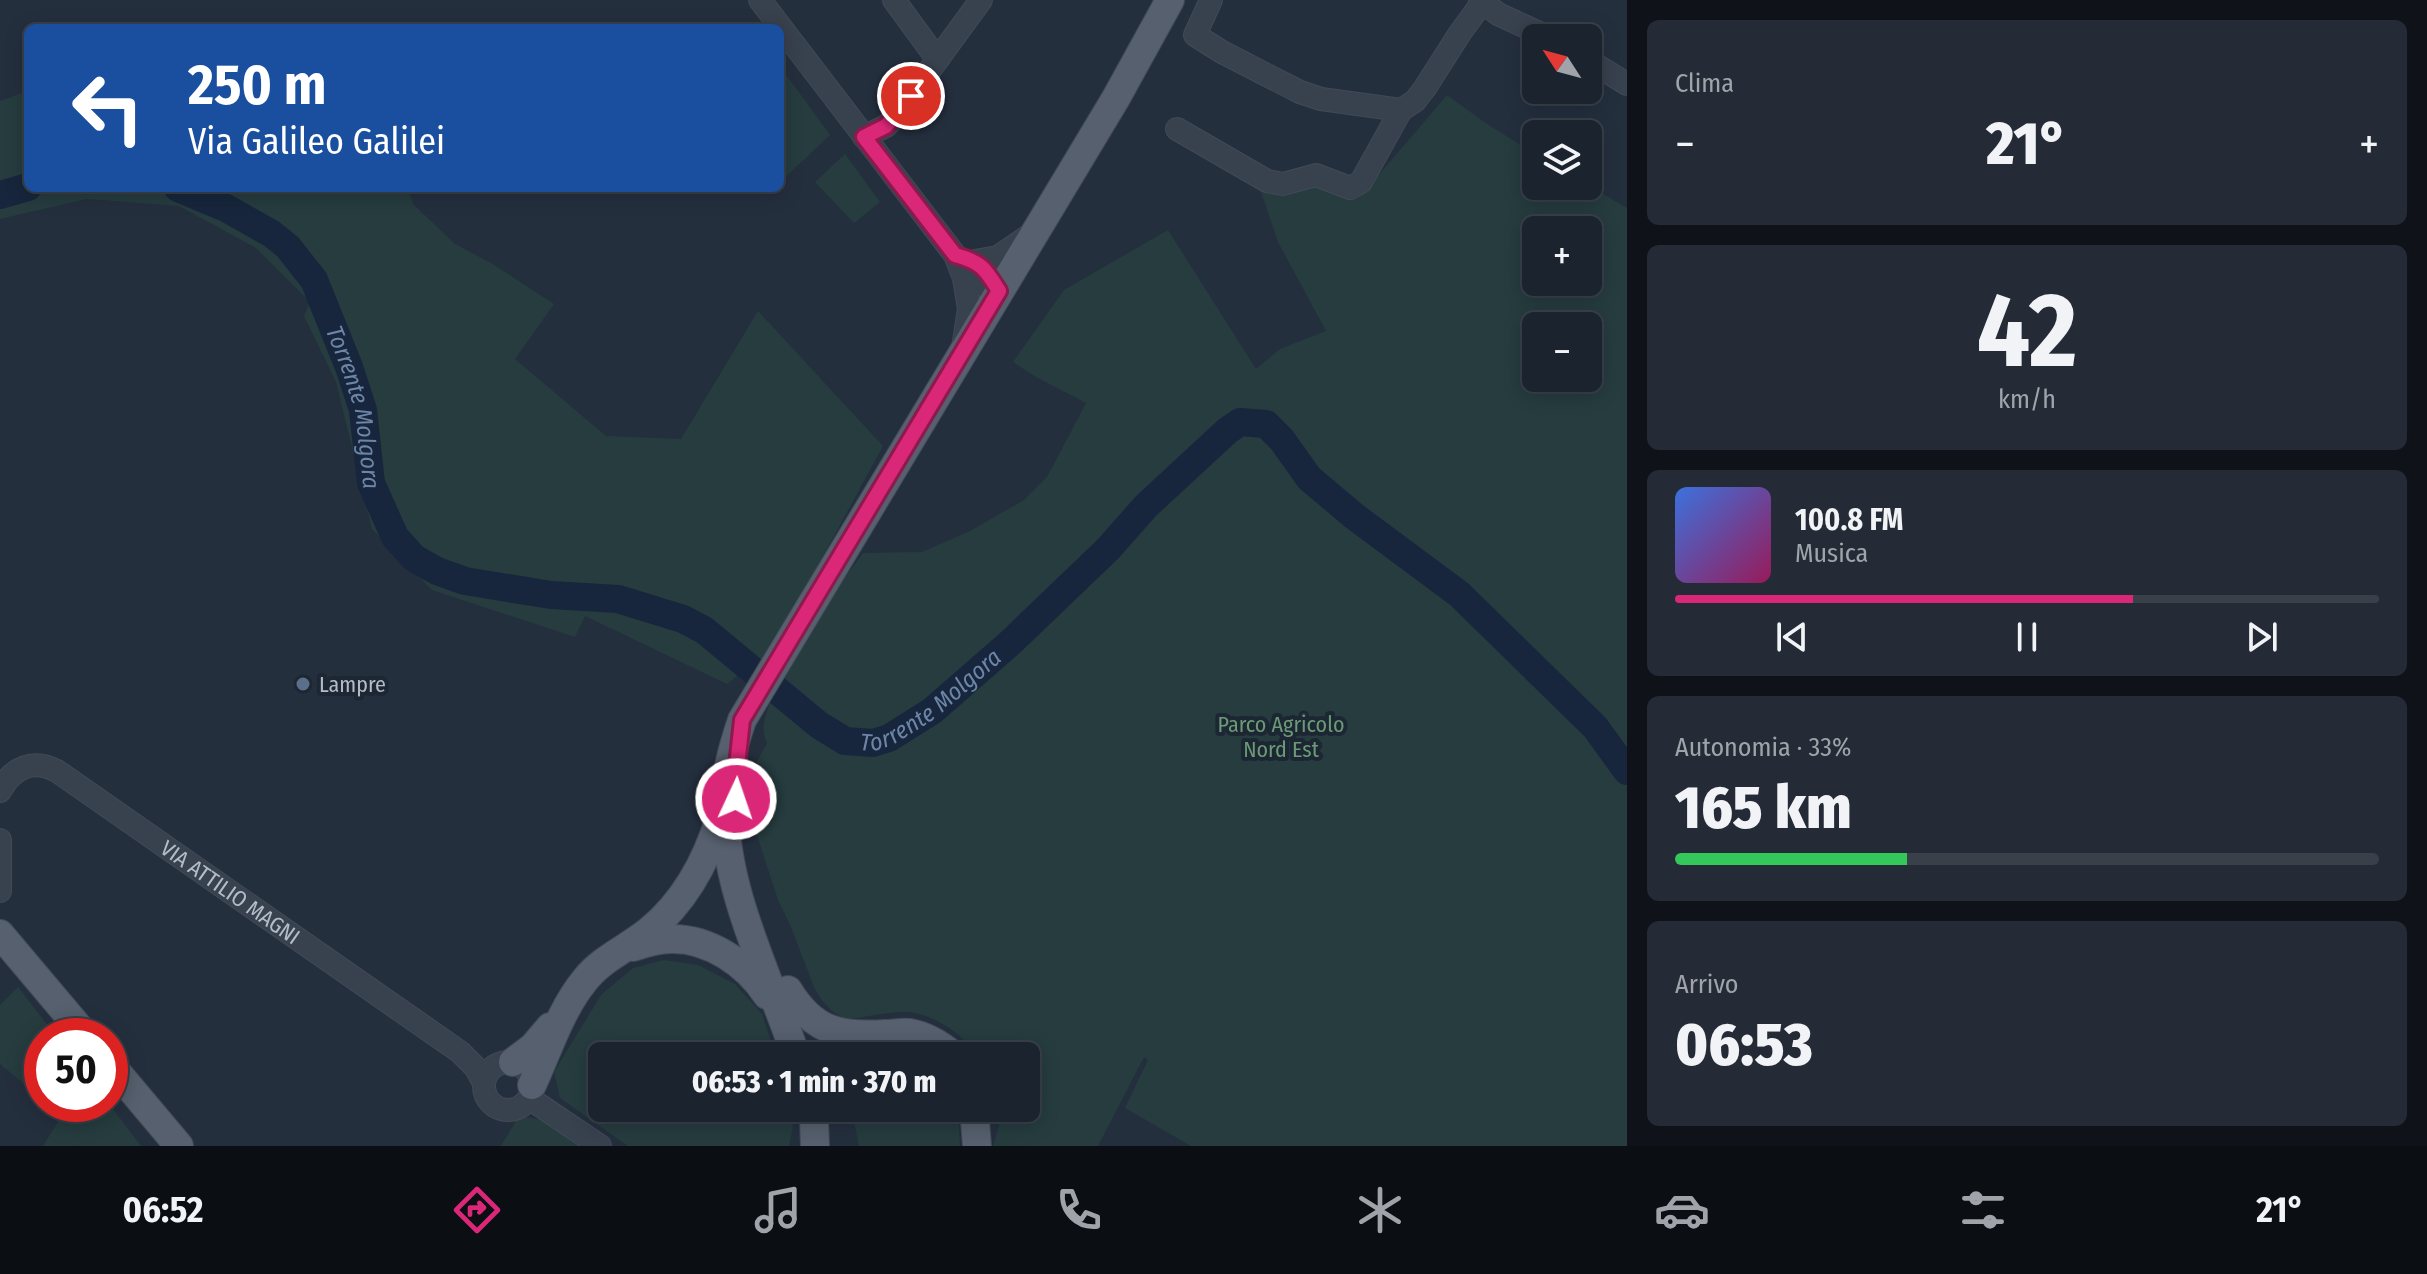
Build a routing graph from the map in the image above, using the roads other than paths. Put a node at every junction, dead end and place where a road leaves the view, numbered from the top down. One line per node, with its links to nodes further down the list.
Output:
1 (760, 0): 7 (street)
2 (894, 0): 10 (street)
3 (981, 0): 10 (street)
4 (1170, 0): 16 (main road)
5 (1211, 0): 13 (street)
6 (1481, 1): 8 (street); 13 (street)
7 (778, 24)
8 (1522, 25)
9 (784, 32): 15 (street)
10 (939, 58): 15 (street)
11 (1602, 69): 12 (street)
12 (1627, 84)
13 (1401, 110): 14 (street)
14 (1177, 129)
15 (864, 137): 17 (street)
16 (1034, 232): 17 (street); 18 (main road)
17 (965, 264): 18 (street); 19 (street)
18 (999, 291): 19 (main road)
19 (963, 351): 20 (main road)
20 (742, 720): 22 (main road); 27 (main road)
21 (0, 791): 36 (street, VIA ATTILIO MAGNI)
22 (725, 803): 26 (main road); 30 (main road)
23 (0, 840): 24 (street)
24 (0, 891)
25 (0, 934): 29 (main road)
26 (624, 949): 28 (main road); 30 (main road)
27 (788, 990): 31 (main road); 33 (main road)
28 (568, 1005): 37 (main road); 40 (main road)
29 (71, 1018)
30 (785, 1023): 32 (main road)
31 (886, 1034): 34 (main road); 35 (main road)
32 (791, 1042)
33 (807, 1042)
34 (869, 1042)
35 (932, 1042)
36 (460, 1052): 37 (street, VIA ATTILIO MAGNI); 38 (street, VIA ATTILIO MAGNI)
37 (506, 1062): 38 (street); 40 (street)
38 (484, 1083): 40 (street)
39 (128, 1085): 41 (main road)
40 (531, 1091): 46 (street)
41 (149, 1110): 43 (main road); 44 (main road); 45 (main road)
42 (975, 1122): 47 (main road)
43 (172, 1146)
44 (179, 1146)
45 (186, 1146)
46 (600, 1146)
47 (977, 1146)

